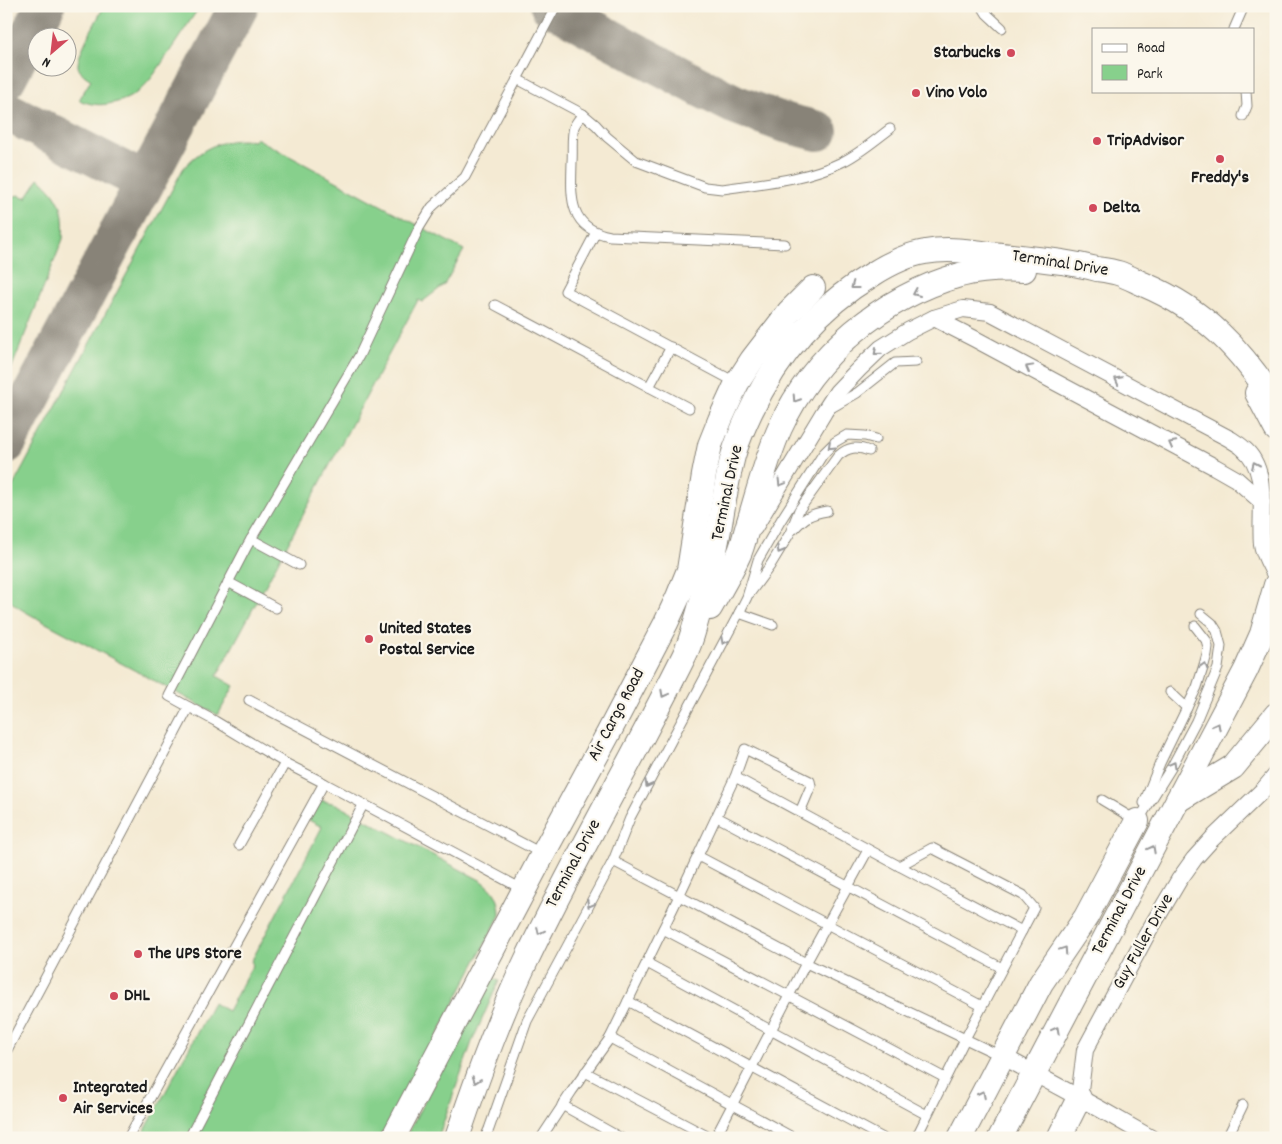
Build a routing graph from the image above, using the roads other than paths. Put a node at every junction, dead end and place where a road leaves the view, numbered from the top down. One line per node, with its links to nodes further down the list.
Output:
1 (556, 6): 6 (lane)
2 (982, 6): 4 (lane)
3 (1244, 6): 5 (lane)
4 (1002, 28)
5 (1234, 28)
6 (517, 79): 8 (lane); 29 (lane)
7 (1246, 92): 9 (lane)
8 (583, 114): 10 (lane); 11 (lane)
9 (1243, 116)
10 (890, 129)
11 (596, 232): 12 (lane); 16 (lane)
12 (784, 244)
13 (813, 288): 18 (main road, Air Cargo Road)
14 (494, 305): 19 (lane)
15 (934, 318): 22 (street, one-way to 22); 26 (street, one-way to 15); 26 (street, one-way to 15)
16 (671, 347): 18 (lane); 19 (lane)
17 (916, 362): 22 (lane)
18 (737, 383): 59 (main road, Air Cargo Road)
19 (649, 387): 21 (lane)
20 (1276, 404): 41 (main road, Terminal Drive, one-way to 41)
21 (689, 408)
22 (824, 412): 30 (street, one-way to 30)
23 (1276, 429): 30 (main road, one-way to 30)
24 (876, 439): 35 (lane, one-way to 35)
25 (869, 452): 28 (lane)
26 (1262, 502): 32 (street)
27 (827, 511): 28 (lane)
28 (790, 533): 35 (lane, one-way to 35)
29 (251, 539): 31 (lane); 33 (lane)
30 (739, 553): 41 (main road)
31 (299, 565)
32 (1276, 577)
33 (228, 582): 36 (lane); 44 (lane)
34 (1276, 585): 52 (main road, Terminal Drive, one-way to 34)
35 (747, 597): 37 (lane)
36 (276, 608)
37 (740, 613): 39 (lane); 61 (lane, one-way to 61)
38 (1201, 614): 56 (lane, one-way to 38)
39 (773, 625)
40 (1195, 626): 45 (lane, one-way to 40)
41 (687, 651): 94 (main road, Terminal Drive, one-way to 94)
42 (1170, 692): 45 (lane)
43 (249, 700): 59 (lane)
44 (189, 707): 47 (lane); 80 (lane)
45 (1187, 708): 56 (lane)
46 (1276, 715): 52 (main road)
47 (285, 763): 50 (lane); 57 (lane)
48 (1276, 775): 86 (street, Guy Fuller Drive)
49 (735, 777): 54 (lane); 54 (lane); 55 (lane)
50 (324, 783): 53 (lane); 91 (lane)
51 (1102, 800): 56 (lane)
52 (1178, 800): 66 (main road, Terminal Drive, one-way to 52)
53 (363, 805): 65 (lane); 92 (lane)
54 (800, 812): 58 (lane)
55 (717, 817): 60 (lane); 64 (lane)
56 (1138, 821): 63 (main road)
57 (239, 845)
58 (868, 850): 62 (lane); 64 (lane)
59 (543, 854): 65 (main road, Air Cargo Road)
60 (698, 856): 67 (lane); 68 (lane)
61 (613, 861): 67 (lane); 95 (lane, one-way to 95)
62 (899, 866): 70 (lane); 70 (lane)
63 (1106, 880): 66 (main road); 81 (main road, one-way to 63)
64 (847, 887): 68 (lane); 73 (lane)
65 (524, 890): 93 (main road, Air Cargo Road)
66 (1130, 892): 84 (main road, Terminal Drive, one-way to 66)
67 (679, 896): 69 (lane); 72 (lane)
68 (827, 924): 72 (lane); 76 (lane)
69 (664, 929): 71 (lane); 74 (lane)
70 (1022, 931): 73 (lane)
71 (647, 963): 75 (lane); 77 (lane)
72 (806, 963): 74 (lane); 79 (lane)
73 (1002, 968): 76 (lane)
74 (790, 995): 77 (lane); 85 (lane)
75 (628, 1001): 78 (lane); 82 (lane)
76 (982, 1006): 79 (lane)
77 (771, 1030): 82 (lane); 90 (lane)
78 (610, 1038): 83 (lane); 87 (lane)
79 (965, 1039): 81 (lane); 85 (lane)
80 (6, 1052)
81 (1002, 1056): 84 (street); 103 (main road, one-way to 81)
82 (752, 1067): 87 (lane); 101 (lane)
83 (586, 1072): 88 (lane); 98 (lane)
84 (1033, 1073): 86 (street); 104 (main road, Terminal Drive)
85 (946, 1078): 90 (lane)
86 (1079, 1098): 105 (main road, Guy Fuller Drive); 106 (street)
87 (732, 1104): 99 (lane); 100 (lane)
88 (562, 1105): 96 (lane); 97 (lane)
89 (1243, 1105): 107 (lane)
90 (927, 1114): 102 (lane)
91 (128, 1138)
92 (189, 1138)
93 (392, 1138)
94 (457, 1138)
95 (485, 1138)
96 (541, 1138)
97 (621, 1138)
98 (711, 1138)
99 (715, 1138)
100 (794, 1138)
101 (883, 1138)
102 (916, 1138)
103 (960, 1138)
104 (1000, 1138)
105 (1059, 1138)
106 (1151, 1138)
107 (1227, 1138)

